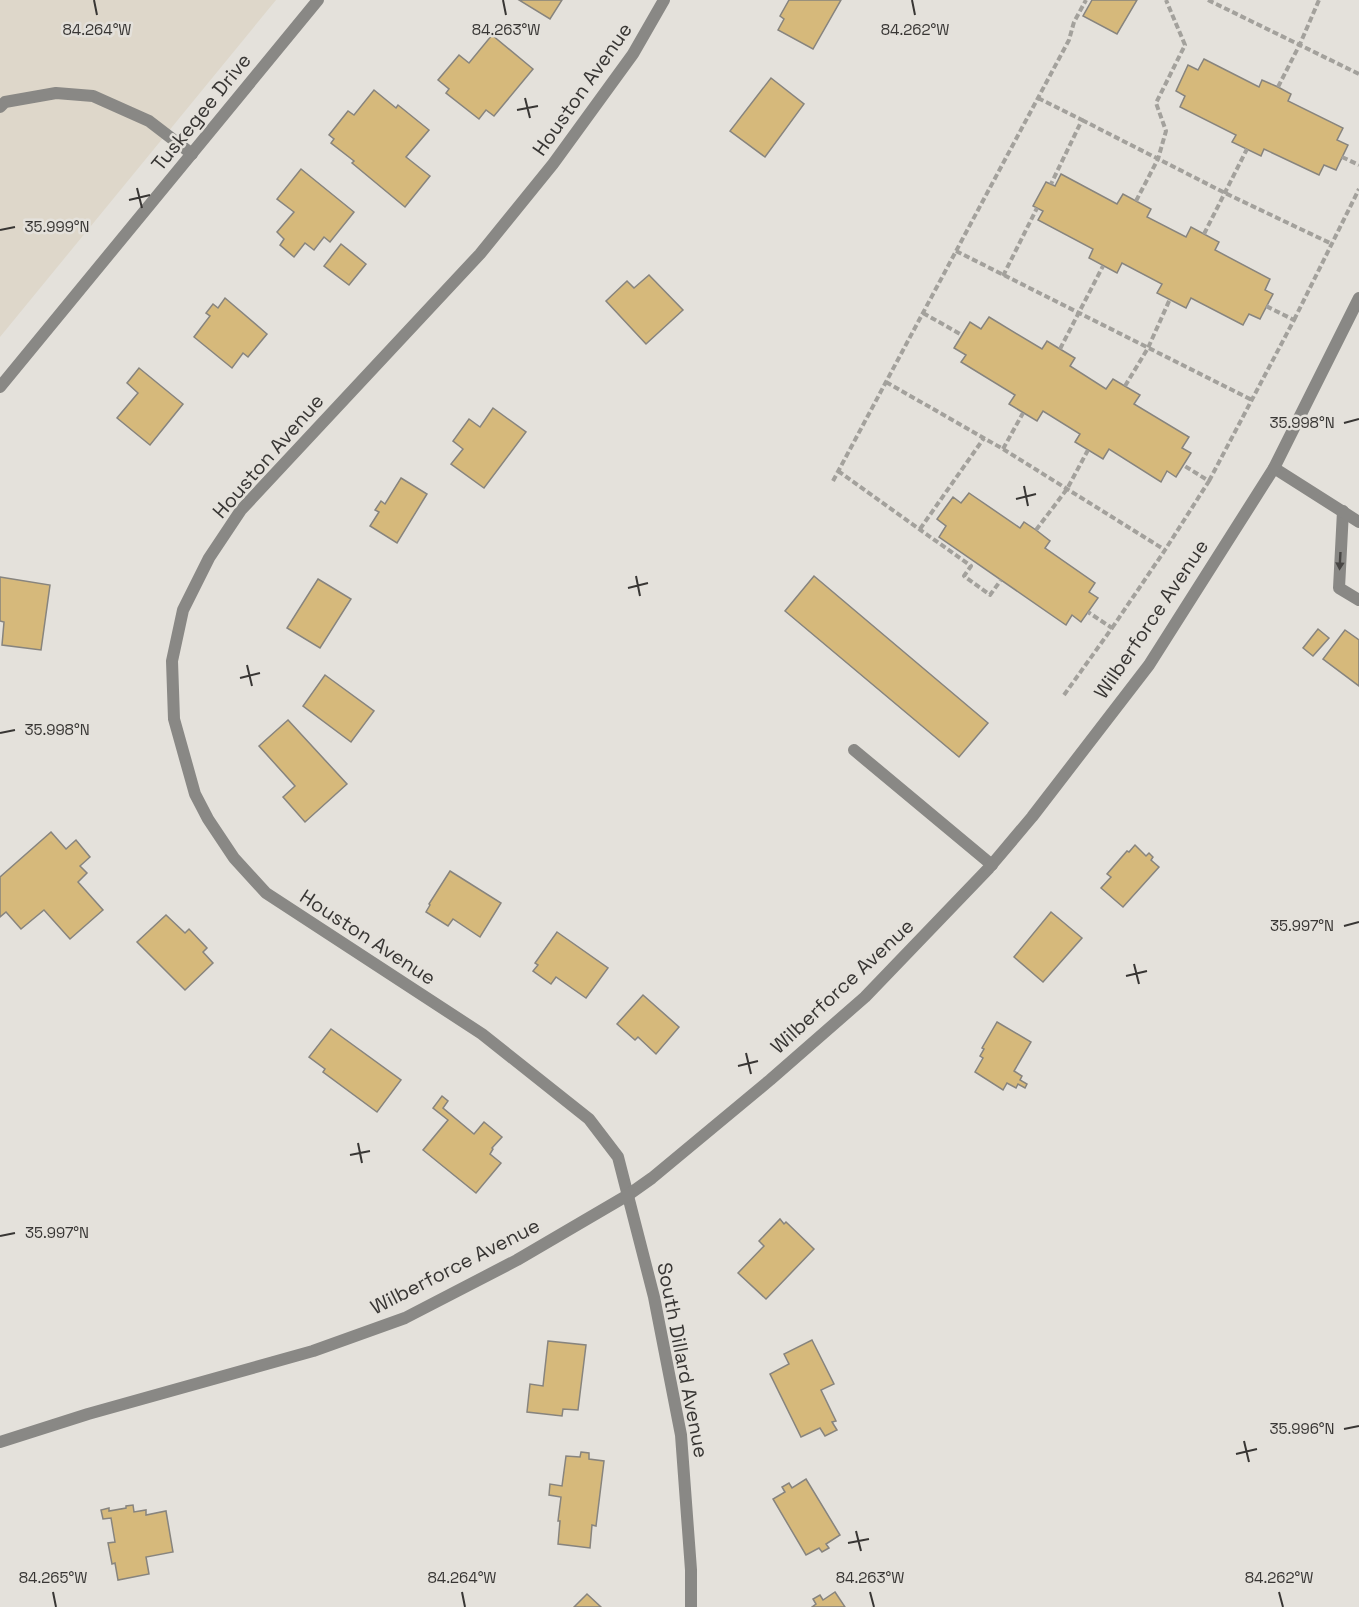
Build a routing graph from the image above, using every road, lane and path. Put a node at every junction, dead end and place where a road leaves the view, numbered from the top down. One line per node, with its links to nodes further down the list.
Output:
1 (318, 0): 14 (street, Tuskegee Drive)
2 (664, 0): 63 (street, Houston Avenue)
3 (1086, 0): 10 (path)
4 (1166, 0): 16 (path)
5 (1208, 0): 7 (path)
6 (1319, 0): 7 (path)
7 (1299, 44): 8 (path); 9 (path)
8 (1359, 74)
9 (1278, 87)
10 (1038, 98): 12 (path); 25 (path)
11 (2, 104): 14 (street)
12 (1082, 120): 16 (path); 18 (path)
13 (1247, 149): 20 (path)
14 (192, 154): 39 (street, Tuskegee Drive)
15 (1342, 157): 17 (path)
16 (1158, 159): 20 (path); 21 (path)
17 (1359, 165)
18 (1051, 184)
19 (1359, 189): 24 (path)
20 (1225, 193): 23 (path); 24 (path)
21 (1136, 201)
22 (1037, 208): 27 (path)
23 (1204, 234)
24 (1332, 244): 33 (path)
25 (956, 251): 27 (path); 32 (path)
26 (1103, 266): 31 (path)
27 (1003, 276): 31 (path)
28 (1359, 298): 46 (street, Wilberforce Avenue)
29 (1170, 299): 35 (path)
30 (1266, 306): 33 (path)
31 (1078, 312): 35 (path); 36 (path)
32 (923, 313): 34 (path); 37 (path)
33 (1294, 320): 40 (path)
34 (962, 335)
35 (1148, 348): 38 (path); 40 (path)
36 (1059, 349)
37 (886, 381): 42 (path); 47 (path)
38 (1125, 386)
39 (0, 387)
40 (1252, 400): 49 (path)
41 (1023, 413): 43 (path)
42 (984, 438): 43 (path); 53 (path)
43 (1002, 449): 50 (path)
44 (1088, 450): 50 (path)
45 (1183, 465): 49 (path)
46 (1274, 468): 51 (street); 62 (street, Wilberforce Avenue)
47 (838, 471): 48 (path); 53 (path)
48 (833, 481)
49 (1209, 481): 55 (path)
50 (1067, 489): 54 (path); 55 (path)
51 (1343, 511): 52 (street); 57 (street, one-way to 57)
52 (1359, 522)
53 (920, 529): 56 (path)
54 (1036, 530)
55 (1165, 550): 59 (path)
56 (1001, 580)
57 (1359, 600)
58 (1088, 612): 59 (path)
59 (1112, 628): 60 (path)
60 (1064, 695)
61 (854, 750): 62 (street)
62 (992, 865): 63 (street, Wilberforce Avenue)
63 (628, 1195): 64 (street, Wilberforce Avenue); 65 (street, South Dillard Avenue)
64 (0, 1442)
65 (691, 1607)

